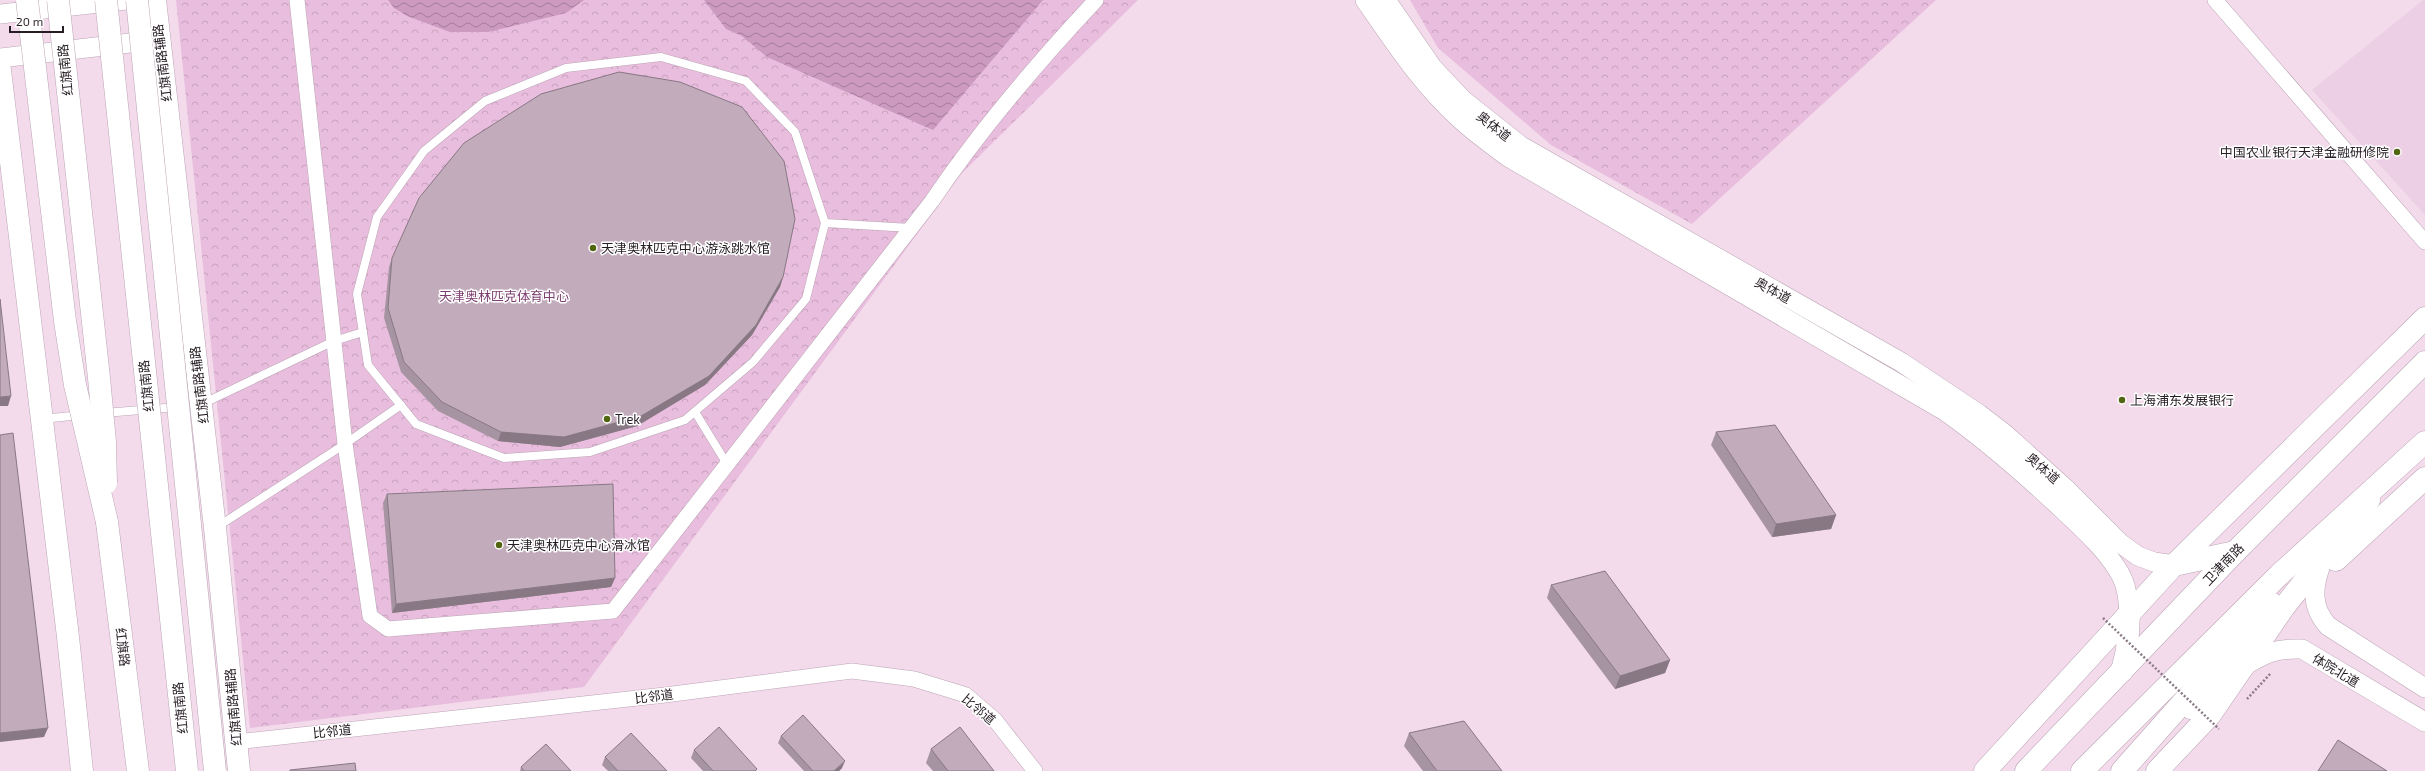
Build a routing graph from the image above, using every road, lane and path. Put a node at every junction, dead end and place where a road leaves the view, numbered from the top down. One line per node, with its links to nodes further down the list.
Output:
1 (27, 0): 34 (main road, bridge)
2 (58, 0): 34 (main road, 红旗南路, bridge)
3 (106, 0): 19 (main road, 红旗南路, bridge)
4 (126, 0): 12 (street)
5 (137, 0): 33 (main road, bridge)
6 (155, 0): 13 (main road, 红旗南路辅路)
7 (297, 0): 22 (street)
8 (1096, 0): 17 (street)
9 (1365, 0): 39 (street)
10 (1386, 0): 37 (street, 奥体道)
11 (2215, 0): 18 (street)
12 (0, 14)
13 (159, 40): 14 (street); 24 (main road, 红旗南路辅路)
14 (0, 58)
15 (0, 70): 27 (main road)
16 (825, 222): 17 (lane); 21 (lane); 26 (lane)
17 (911, 228): 30 (street)
18 (2425, 242)
19 (136, 271): 33 (main road, bridge); 52 (main road, 红旗南路, bridge)
20 (2425, 318): 37 (main road)
21 (363, 332): 22 (lane); 25 (lane)
22 (334, 341): 24 (lane); 29 (street)
23 (2425, 362): 36 (main road, 卫津南路)
24 (193, 405): 27 (lane); 35 (main road, 红旗南路辅路)
25 (401, 405): 26 (lane); 29 (lane)
26 (695, 412): 30 (lane)
27 (42, 419): 50 (main road)
28 (2425, 442): 32 (main road)
29 (345, 444): 30 (street); 35 (lane)
30 (727, 464)
31 (2425, 478): 38 (main road)
32 (2381, 484): 38 (main road); 48 (main road); 58 (main road)
33 (187, 487): 53 (main road, bridge)
34 (107, 522): 51 (main road, 红旗路)
35 (215, 528): 49 (main road, 红旗南路辅路)
36 (2235, 552): 37 (main road); 43 (main road, 卫津南路)
37 (2174, 565): 39 (main road)
38 (2320, 567): 41 (main road); 44 (street)
39 (2129, 613): 43 (main road); 56 (main road)
40 (2102, 618): 47 (path, bridge)
41 (2243, 666): 46 (street, 体院北道); 48 (main road); 60 (main road)
42 (2276, 668): 45 (path)
43 (2122, 671): 57 (main road, 卫津南路)
44 (2425, 688)
45 (2245, 701)
46 (2425, 722)
47 (2224, 723)
48 (2153, 738): 59 (main road)
49 (236, 742): 54 (main road, 红旗南路辅路); 55 (street, 比邻道)
50 (82, 771)
51 (138, 771)
52 (187, 771)
53 (215, 771)
54 (239, 771)
55 (1035, 771)
56 (1984, 771)
57 (2026, 771)
58 (2082, 771)
59 (2122, 771)
60 (2157, 771)

